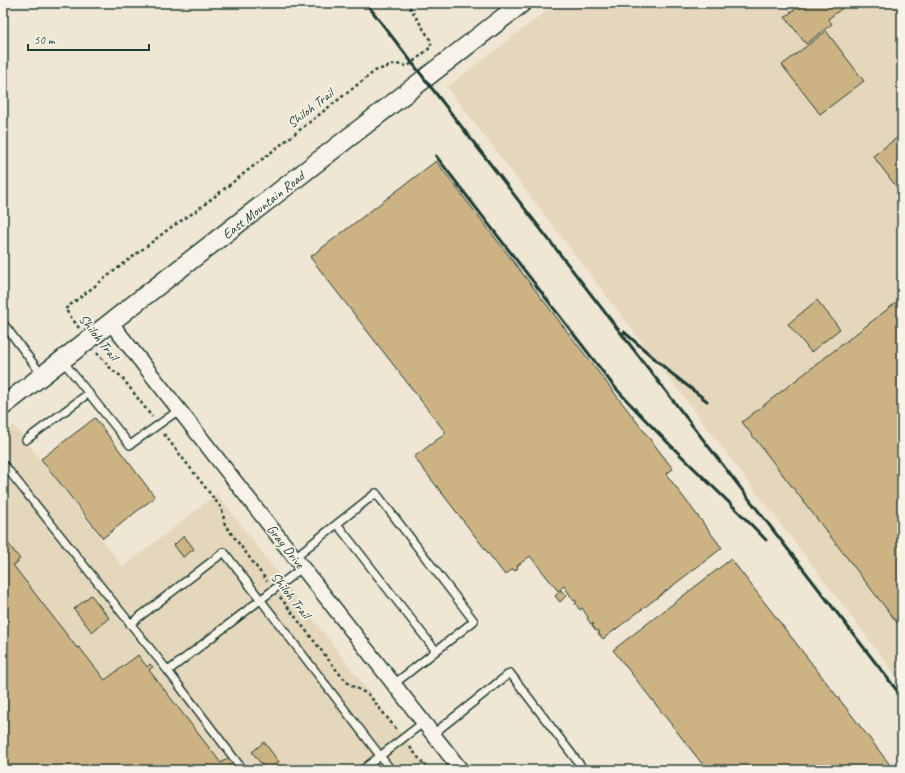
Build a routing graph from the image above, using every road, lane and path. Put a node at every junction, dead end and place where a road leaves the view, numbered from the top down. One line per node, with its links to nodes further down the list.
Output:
1 (407, 3): 5 (path, Shiloh Trail)
2 (522, 3): 4 (street, East Mountain Road)
3 (3, 323): 7 (lane)
4 (111, 323): 5 (street, East Mountain Road); 10 (street, Gray Drive)
5 (88, 341): 6 (street, East Mountain Road); 11 (path, Shiloh Trail)
6 (62, 360): 7 (street, East Mountain Road); 8 (lane)
7 (42, 376): 9 (street, East Mountain Road)
8 (89, 393): 11 (lane); 12 (lane)
9 (3, 406)
10 (179, 410): 11 (lane); 15 (street, Gray Drive)
11 (158, 426): 16 (path, Shiloh Trail)
12 (26, 440)
13 (3, 467): 18 (lane)
14 (337, 524): 15 (lane); 19 (lane); 19 (lane)
15 (299, 562): 16 (lane); 21 (street, Gray Drive)
16 (275, 590): 17 (lane); 24 (path, Shiloh Trail)
17 (262, 600): 18 (lane); 20 (lane); 25 (lane)
18 (130, 624): 20 (lane)
19 (436, 651): 21 (lane)
20 (168, 671): 26 (lane)
21 (394, 684): 22 (street, Gray Drive)
22 (424, 722): 23 (street, Gray Drive); 24 (lane)
23 (433, 734): 30 (street, Gray Drive); 31 (lane)
24 (404, 739): 25 (lane); 29 (path, Shiloh Trail)
25 (381, 756): 27 (lane); 28 (lane)
26 (243, 770)
27 (362, 770)
28 (391, 770)
29 (428, 770)
30 (461, 770)
31 (584, 770)

